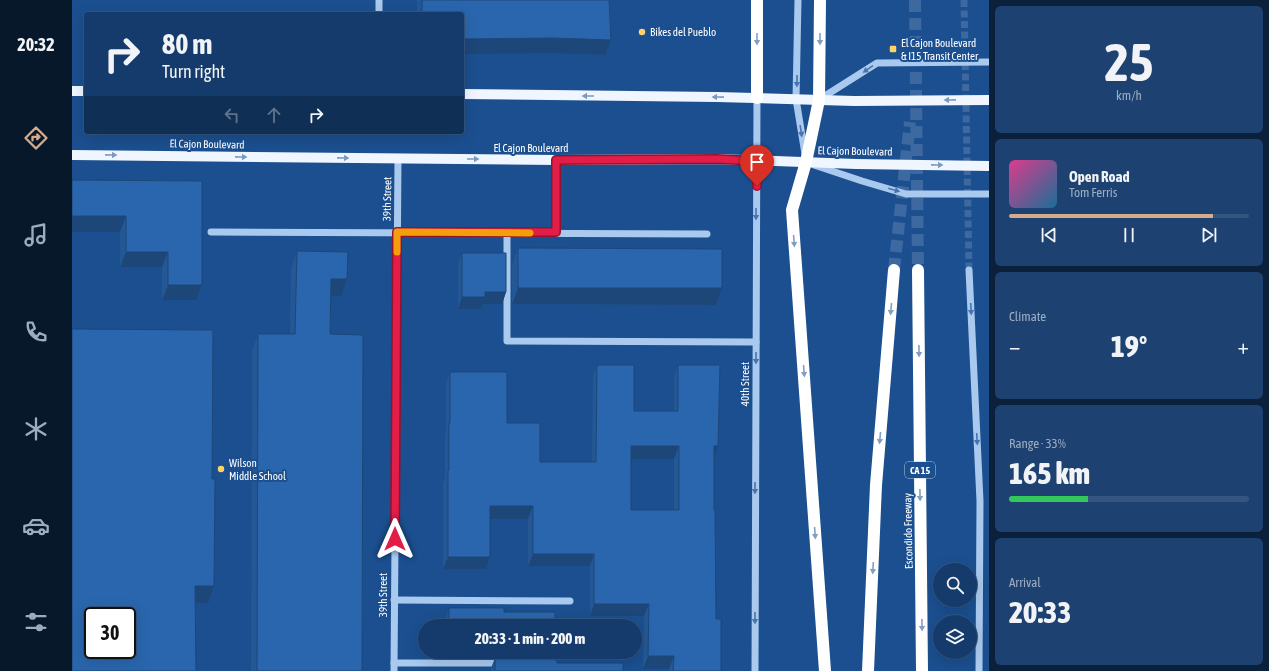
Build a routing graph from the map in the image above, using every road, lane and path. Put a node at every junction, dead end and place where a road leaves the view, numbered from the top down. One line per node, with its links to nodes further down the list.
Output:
1 (379, 0): 5 (street)
2 (757, 0): 10 (highway, one-way to 10)
3 (798, 0): 11 (street, one-way to 11)
4 (820, 0): 12 (highway, one-way to 12)
5 (379, 12)
6 (989, 62): 12 (street, one-way to 12)
7 (72, 91): 8 (main road)
8 (84, 91)
9 (464, 94): 10 (main road, one-way to 9)
10 (757, 98): 11 (main road); 17 (street, 40th Street)
11 (796, 99): 12 (main road); 18 (street, one-way to 18)
12 (819, 100): 13 (main road, one-way to 12); 18 (highway)
13 (989, 100)
14 (72, 155): 15 (main road, El Cajon Boulevard, one-way to 15)
15 (398, 158): 16 (main road, El Cajon Boulevard, one-way to 16); 22 (street, 39th Street)
16 (556, 160): 17 (main road, El Cajon Boulevard); 23 (street)
17 (757, 161): 18 (main road, El Cajon Boulevard); 29 (street, 40th Street, one-way to 29)
18 (806, 162): 19 (main road, El Cajon Boulevard, one-way to 19); 20 (street, one-way to 20); 35 (highway, one-way to 35)
19 (989, 166)
20 (989, 194)
21 (211, 232): 22 (street)
22 (397, 232): 24 (street); 30 (street, 39th Street)
23 (556, 232): 24 (street); 25 (street)
24 (507, 233): 29 (street)
25 (707, 234)
26 (894, 270): 36 (highway, one-way to 36)
27 (918, 270): 37 (highway, Escondido Freeway / CA 15, one-way to 37)
28 (969, 270): 38 (street, one-way to 38)
29 (756, 342): 34 (street, 40th Street, one-way to 34)
30 (394, 600): 31 (street); 33 (street, 39th Street)
31 (570, 601)
32 (506, 663): 33 (street)
33 (394, 667)
34 (755, 671)
35 (825, 671)
36 (868, 671)
37 (922, 671)
38 (979, 671)

